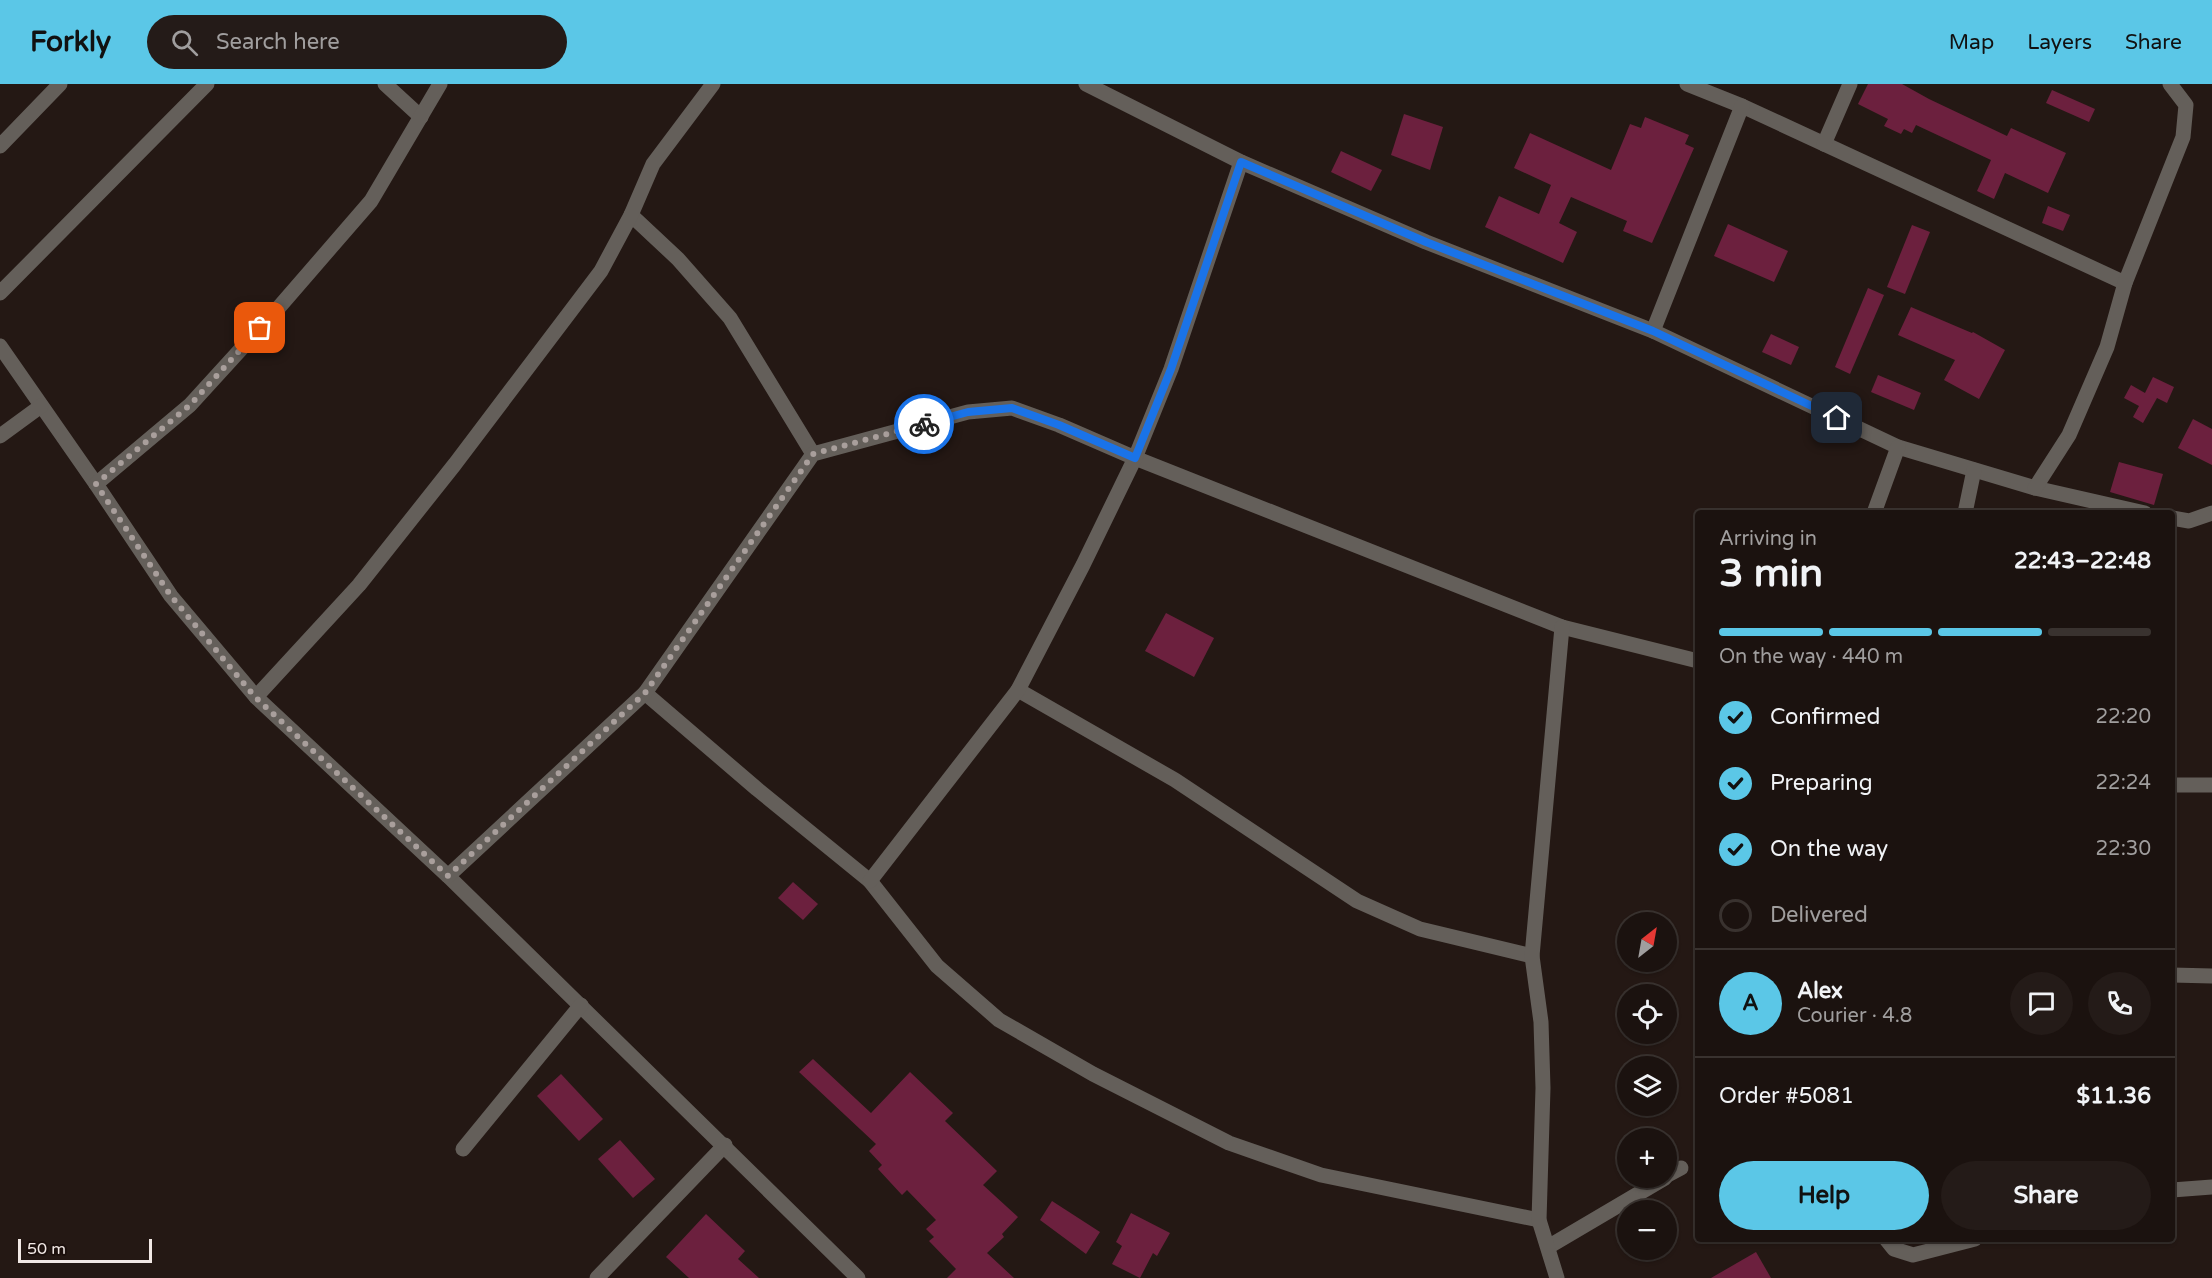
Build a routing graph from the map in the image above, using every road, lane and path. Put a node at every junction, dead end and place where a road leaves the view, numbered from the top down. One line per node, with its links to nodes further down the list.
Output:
1 (60, 84): 13 (street)
2 (207, 84): 17 (street)
3 (386, 84): 11 (street)
4 (440, 84): 11 (street)
5 (713, 84): 15 (street)
6 (1086, 84): 14 (street)
7 (1688, 84): 10 (street)
8 (1850, 84): 12 (street)
9 (2170, 84): 16 (street)
10 (1742, 106): 12 (street); 18 (street)
11 (421, 117): 26 (street)
12 (1824, 144): 16 (street)
13 (0, 146)
14 (1241, 162): 18 (street); 24 (street)
15 (630, 214): 23 (street); 37 (street)
16 (2125, 283): 27 (street)
17 (0, 293)
18 (1653, 331): 22 (street)
19 (0, 346): 20 (street)
20 (41, 406): 21 (street); 26 (street)
21 (0, 436)
22 (1898, 447): 25 (street); 28 (street)
23 (813, 454): 24 (street); 36 (street)
24 (1135, 458): 33 (street); 35 (street)
25 (1974, 470): 27 (street); 29 (street)
26 (96, 484): 37 (street)
27 (2035, 488): 30 (street)
28 (1875, 510)
29 (1966, 510)
30 (2132, 510)
31 (2212, 513): 32 (street)
32 (2175, 519)
33 (1562, 627): 34 (street); 42 (street)
34 (1695, 660)
35 (1018, 690): 41 (street); 42 (street)
36 (645, 693): 40 (street); 41 (street)
37 (255, 697): 40 (street)
38 (2175, 784): 39 (street)
39 (2212, 785)
40 (448, 876): 45 (street)
41 (870, 881): 53 (street)
42 (1532, 956): 53 (street)
43 (2175, 975): 44 (street)
44 (2212, 976)
45 (581, 1005): 46 (street); 47 (street)
46 (724, 1145): 57 (street); 58 (street)
47 (463, 1149)
48 (1681, 1168): 49 (street)
49 (1677, 1170)
50 (2212, 1187): 52 (street)
51 (1647, 1188): 56 (street)
52 (2175, 1190)
53 (1539, 1220): 56 (street)
54 (1888, 1242): 55 (street)
55 (1963, 1242)
56 (1548, 1247): 59 (street)
57 (856, 1277)
58 (597, 1278)
59 (1557, 1278)

